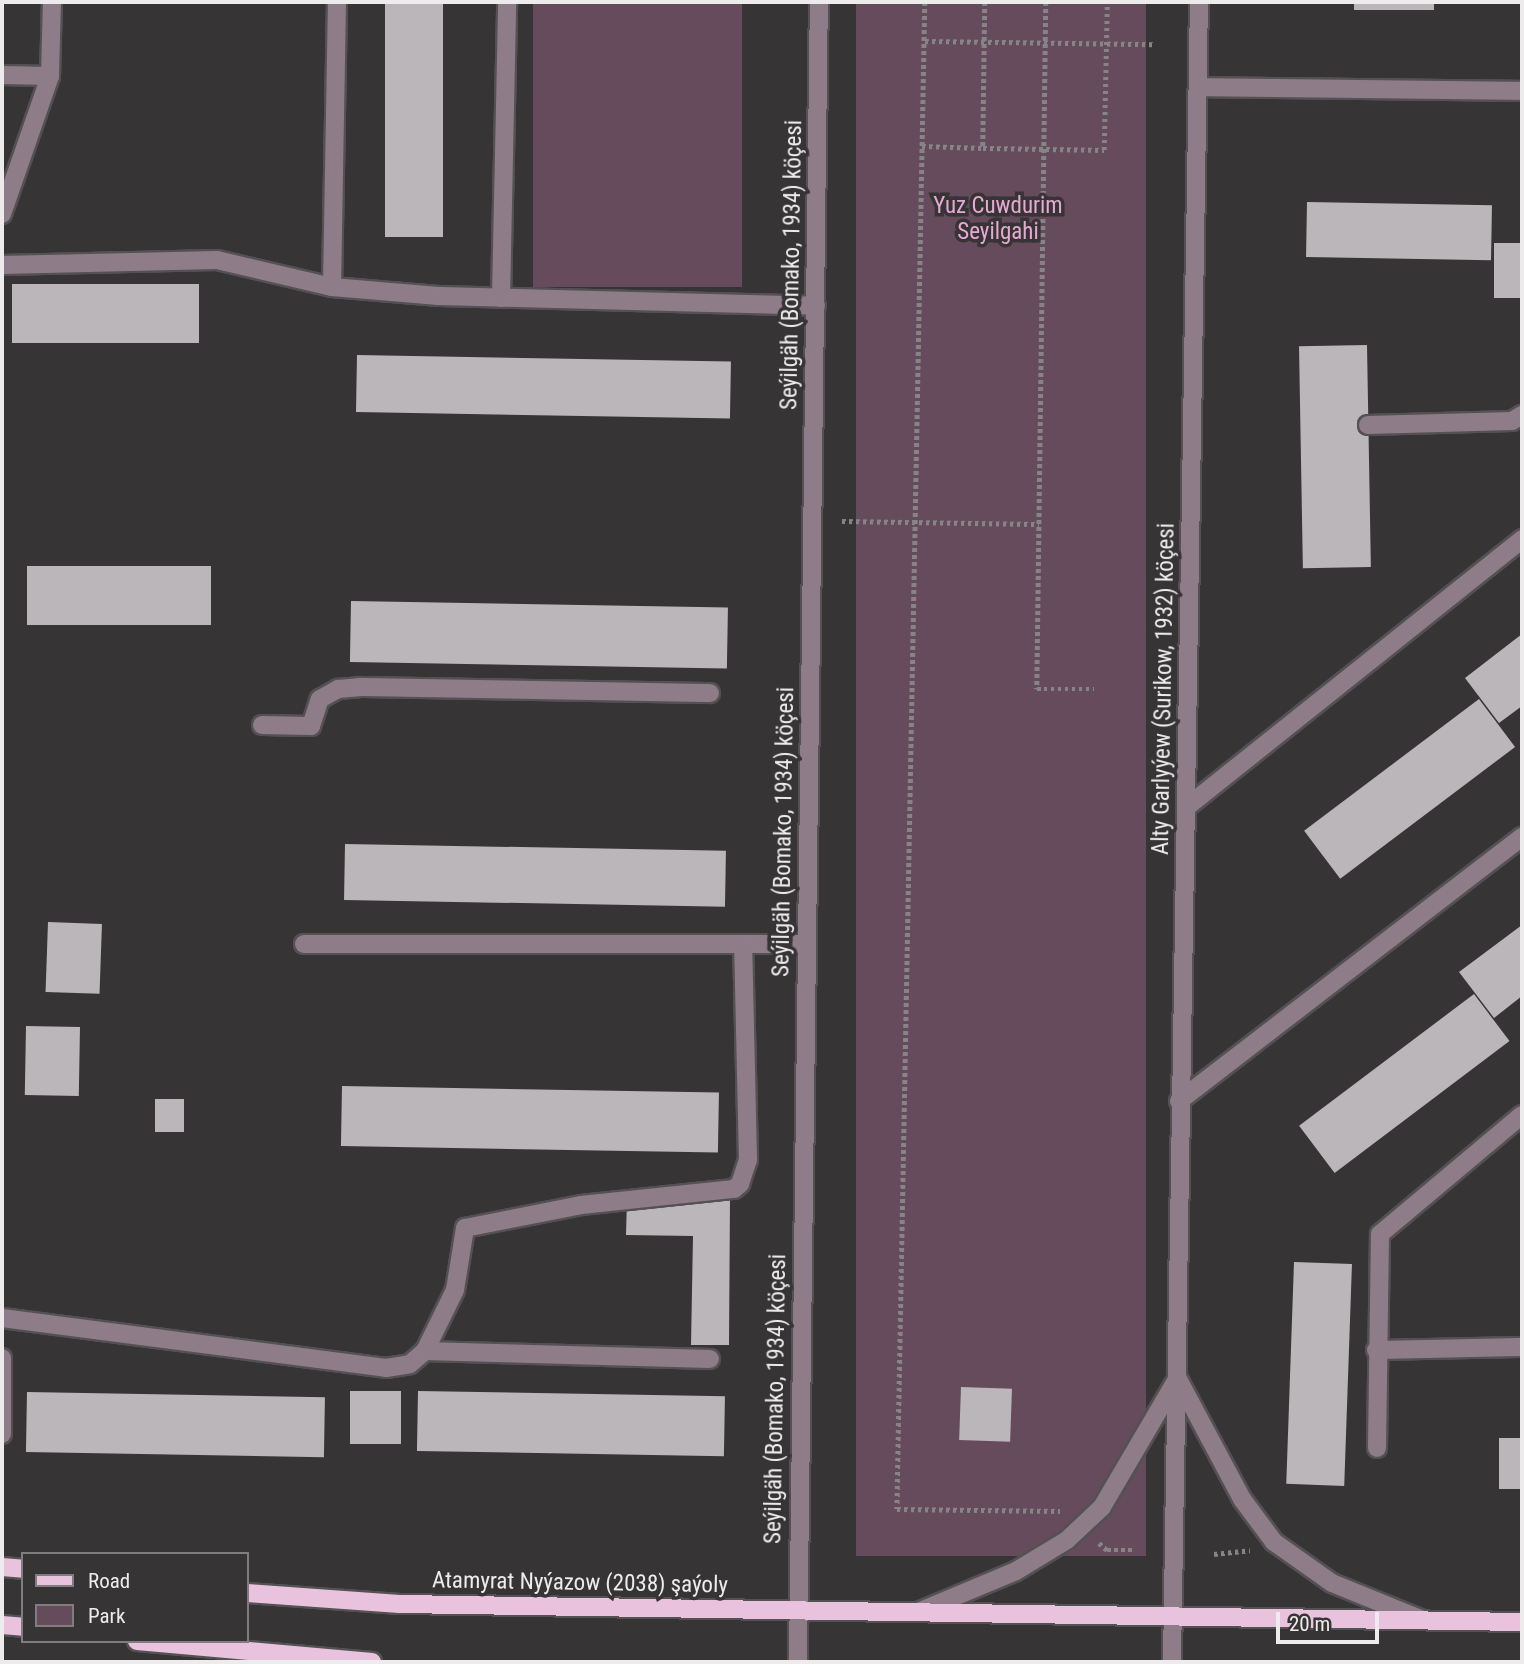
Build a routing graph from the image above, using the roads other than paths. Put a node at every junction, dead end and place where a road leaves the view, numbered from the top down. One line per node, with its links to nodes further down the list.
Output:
1 (52, 2): 7 (street)
2 (337, 2): 12 (street)
3 (508, 2): 13 (street)
4 (819, 2): 14 (street, Seýilgäh (Bomako, 1934) köçesi)
5 (1199, 2): 8 (street, Alty Garlyýew (Surikow, 1932) köçesi)
6 (2, 75): 7 (street)
7 (50, 76): 10 (street)
8 (1198, 87): 9 (street); 20 (street, Alty Garlyýew (Surikow, 1932) köçesi)
9 (1522, 91)
10 (2, 214)
11 (2, 265): 12 (street)
12 (332, 287): 13 (street)
13 (501, 298): 14 (street)
14 (817, 306): 24 (street, Seýilgäh (Bomako, 1934) köçesi)
15 (1522, 415): 16 (street)
16 (1368, 425)
17 (1522, 539): 20 (street)
18 (710, 693): 19 (street)
19 (262, 725)
20 (1188, 806): 25 (street, Alty Garlyýew (Surikow, 1932) köçesi)
21 (1522, 837): 25 (street)
22 (304, 944): 23 (street)
23 (743, 944): 24 (street); 30 (street)
24 (806, 944): 39 (street, Seýilgäh (Bomako, 1934) köçesi)
25 (1179, 1101): 33 (street, Alty Garlyýew (Surikow, 1932) köçesi)
26 (1522, 1115): 29 (street)
27 (2, 1318): 30 (street)
28 (1522, 1347): 29 (street)
29 (1376, 1350): 35 (street)
30 (425, 1351): 32 (street)
31 (2, 1358): 34 (street)
32 (710, 1359)
33 (1177, 1378): 40 (street, Atamyrat Nyýazow (2038) şaýoly); 41 (street, Alty Garlyýew (Surikow, 1932) köçesi); 42 (street, Alty Garlyýew (Surikow, 1932) köçesi)
34 (2, 1434)
35 (1377, 1448)
36 (2, 1567): 37 (main road)
37 (21, 1569)
38 (248, 1593): 39 (main road, Atamyrat Nyýazow (2038) şaýoly)
39 (798, 1612): 40 (main road, Atamyrat Nyýazow (2038) şaýoly); 48 (street, Seýilgäh (Bomako, 1934) köçesi)
40 (912, 1614): 41 (main road, Atamyrat Nyýazow (2038) şaýoly)
41 (1172, 1617): 42 (main road, Atamyrat Nyýazow (2038) şaýoly); 49 (street, Alty Garlyýew (Surikow, 1932) köçesi)
42 (1424, 1621): 43 (main road, Atamyrat Nyýazow (2038) şaýoly)
43 (1522, 1622)
44 (2, 1625): 45 (main road)
45 (21, 1628)
46 (159, 1643): 47 (main road)
47 (372, 1662)
48 (798, 1662)
49 (1172, 1662)

